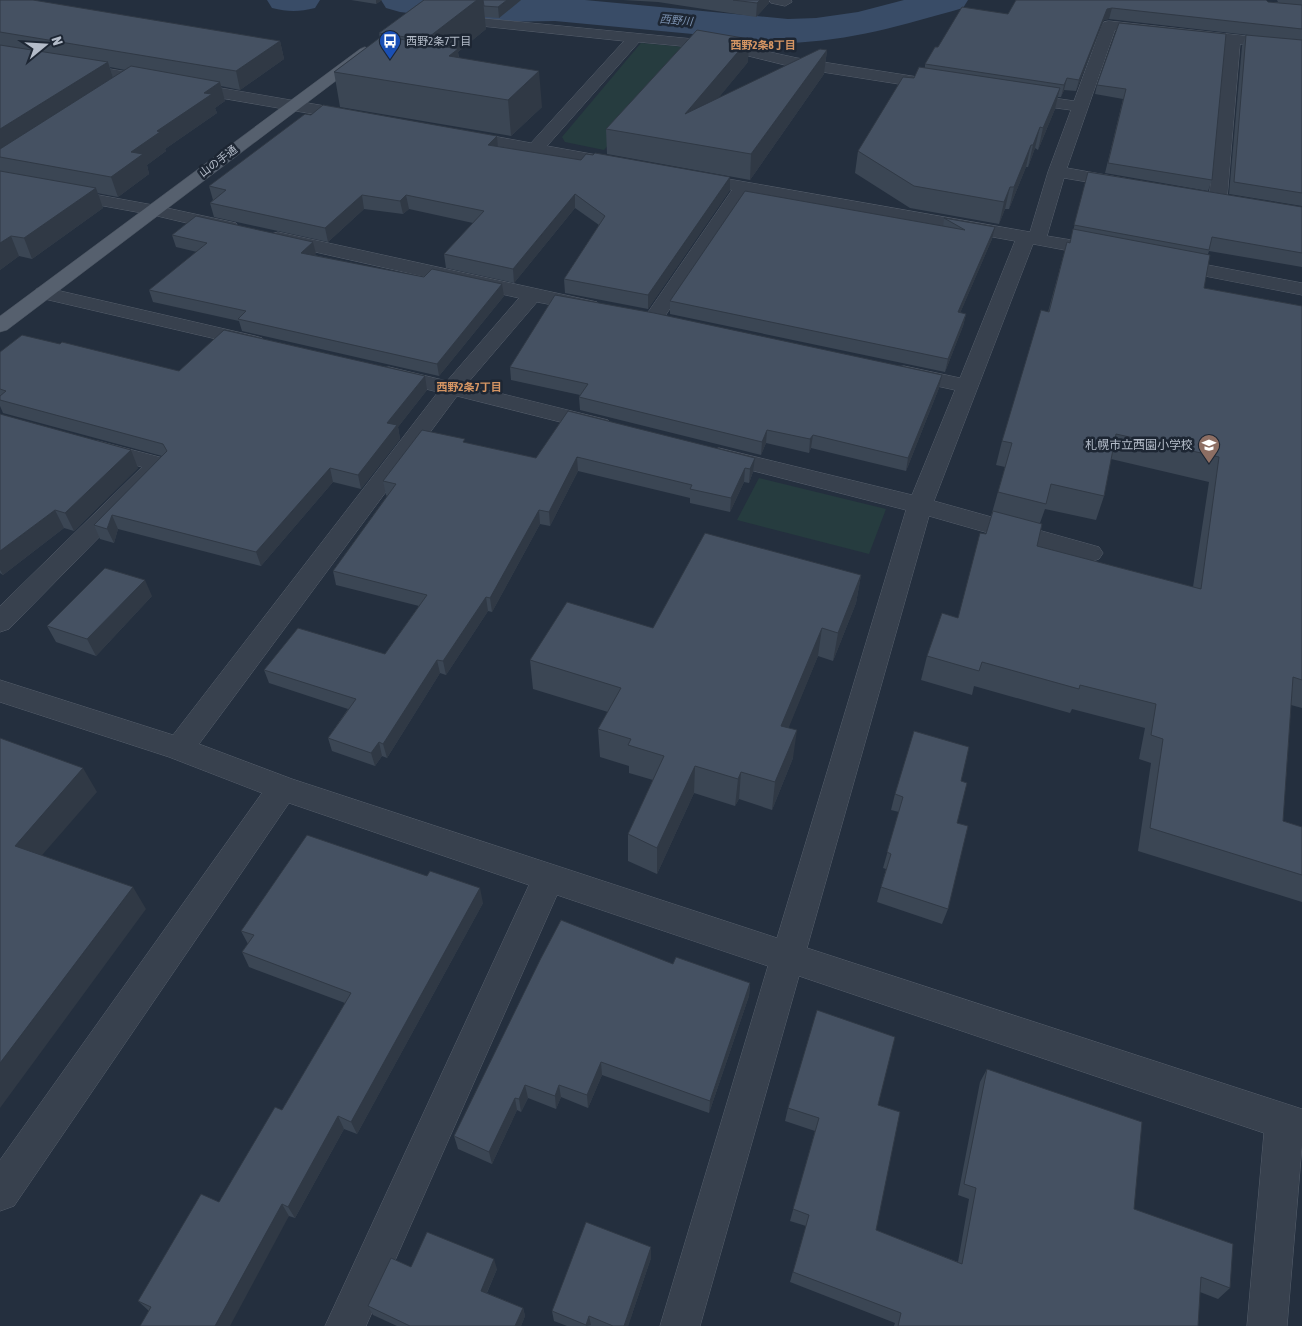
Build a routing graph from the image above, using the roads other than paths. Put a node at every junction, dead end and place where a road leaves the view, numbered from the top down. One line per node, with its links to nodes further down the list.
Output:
1 (432, 17): 2 (street)
2 (635, 37): 8 (street); 15 (street)
3 (1233, 38): 5 (street); 12 (street); 23 (street)
4 (378, 44): 11 (main road, 山の手通)
5 (1302, 46)
6 (0, 55): 7 (street)
7 (133, 78): 9 (street); 11 (street)
8 (953, 88)
9 (116, 89)
10 (1002, 95): 12 (street)
11 (292, 105): 13 (street); 25 (main road, 山の手通)
12 (1080, 107): 17 (street)
13 (369, 119)
14 (447, 133): 15 (street)
15 (535, 149): 16 (street)
16 (639, 168)
17 (1057, 172): 20 (street); 26 (street)
18 (677, 175): 21 (street)
19 (0, 182): 25 (street)
20 (1142, 186)
21 (743, 187): 26 (street); 33 (street)
22 (1199, 196): 23 (street)
23 (1218, 199): 24 (street)
24 (1236, 202)
25 (153, 210): 30 (main road, 山の手通); 31 (street)
26 (1031, 238): 27 (street); 38 (street)
27 (1122, 255)
28 (1150, 260): 29 (street)
29 (1302, 289)
30 (43, 293): 34 (main road, 山の手通); 35 (street)
31 (532, 295): 32 (street); 39 (street)
32 (607, 309)
33 (654, 318)
34 (0, 326)
35 (278, 348)
36 (882, 367): 38 (street)
37 (365, 368): 39 (street)
38 (968, 386): 43 (street)
39 (452, 388): 40 (street); 47 (street)
40 (624, 431)
41 (75, 441): 45 (street)
42 (700, 450): 43 (street)
43 (920, 505): 44 (street); 50 (street)
44 (1090, 553)
45 (0, 622)
46 (0, 691): 47 (street)
47 (179, 749): 48 (street)
48 (282, 788): 49 (street); 52 (street)
49 (548, 878): 50 (street); 53 (street)
50 (786, 957): 51 (street); 54 (street)
51 (1293, 1124): 55 (street)
52 (0, 1192)
53 (346, 1326)
54 (680, 1326)
55 (1267, 1326)

